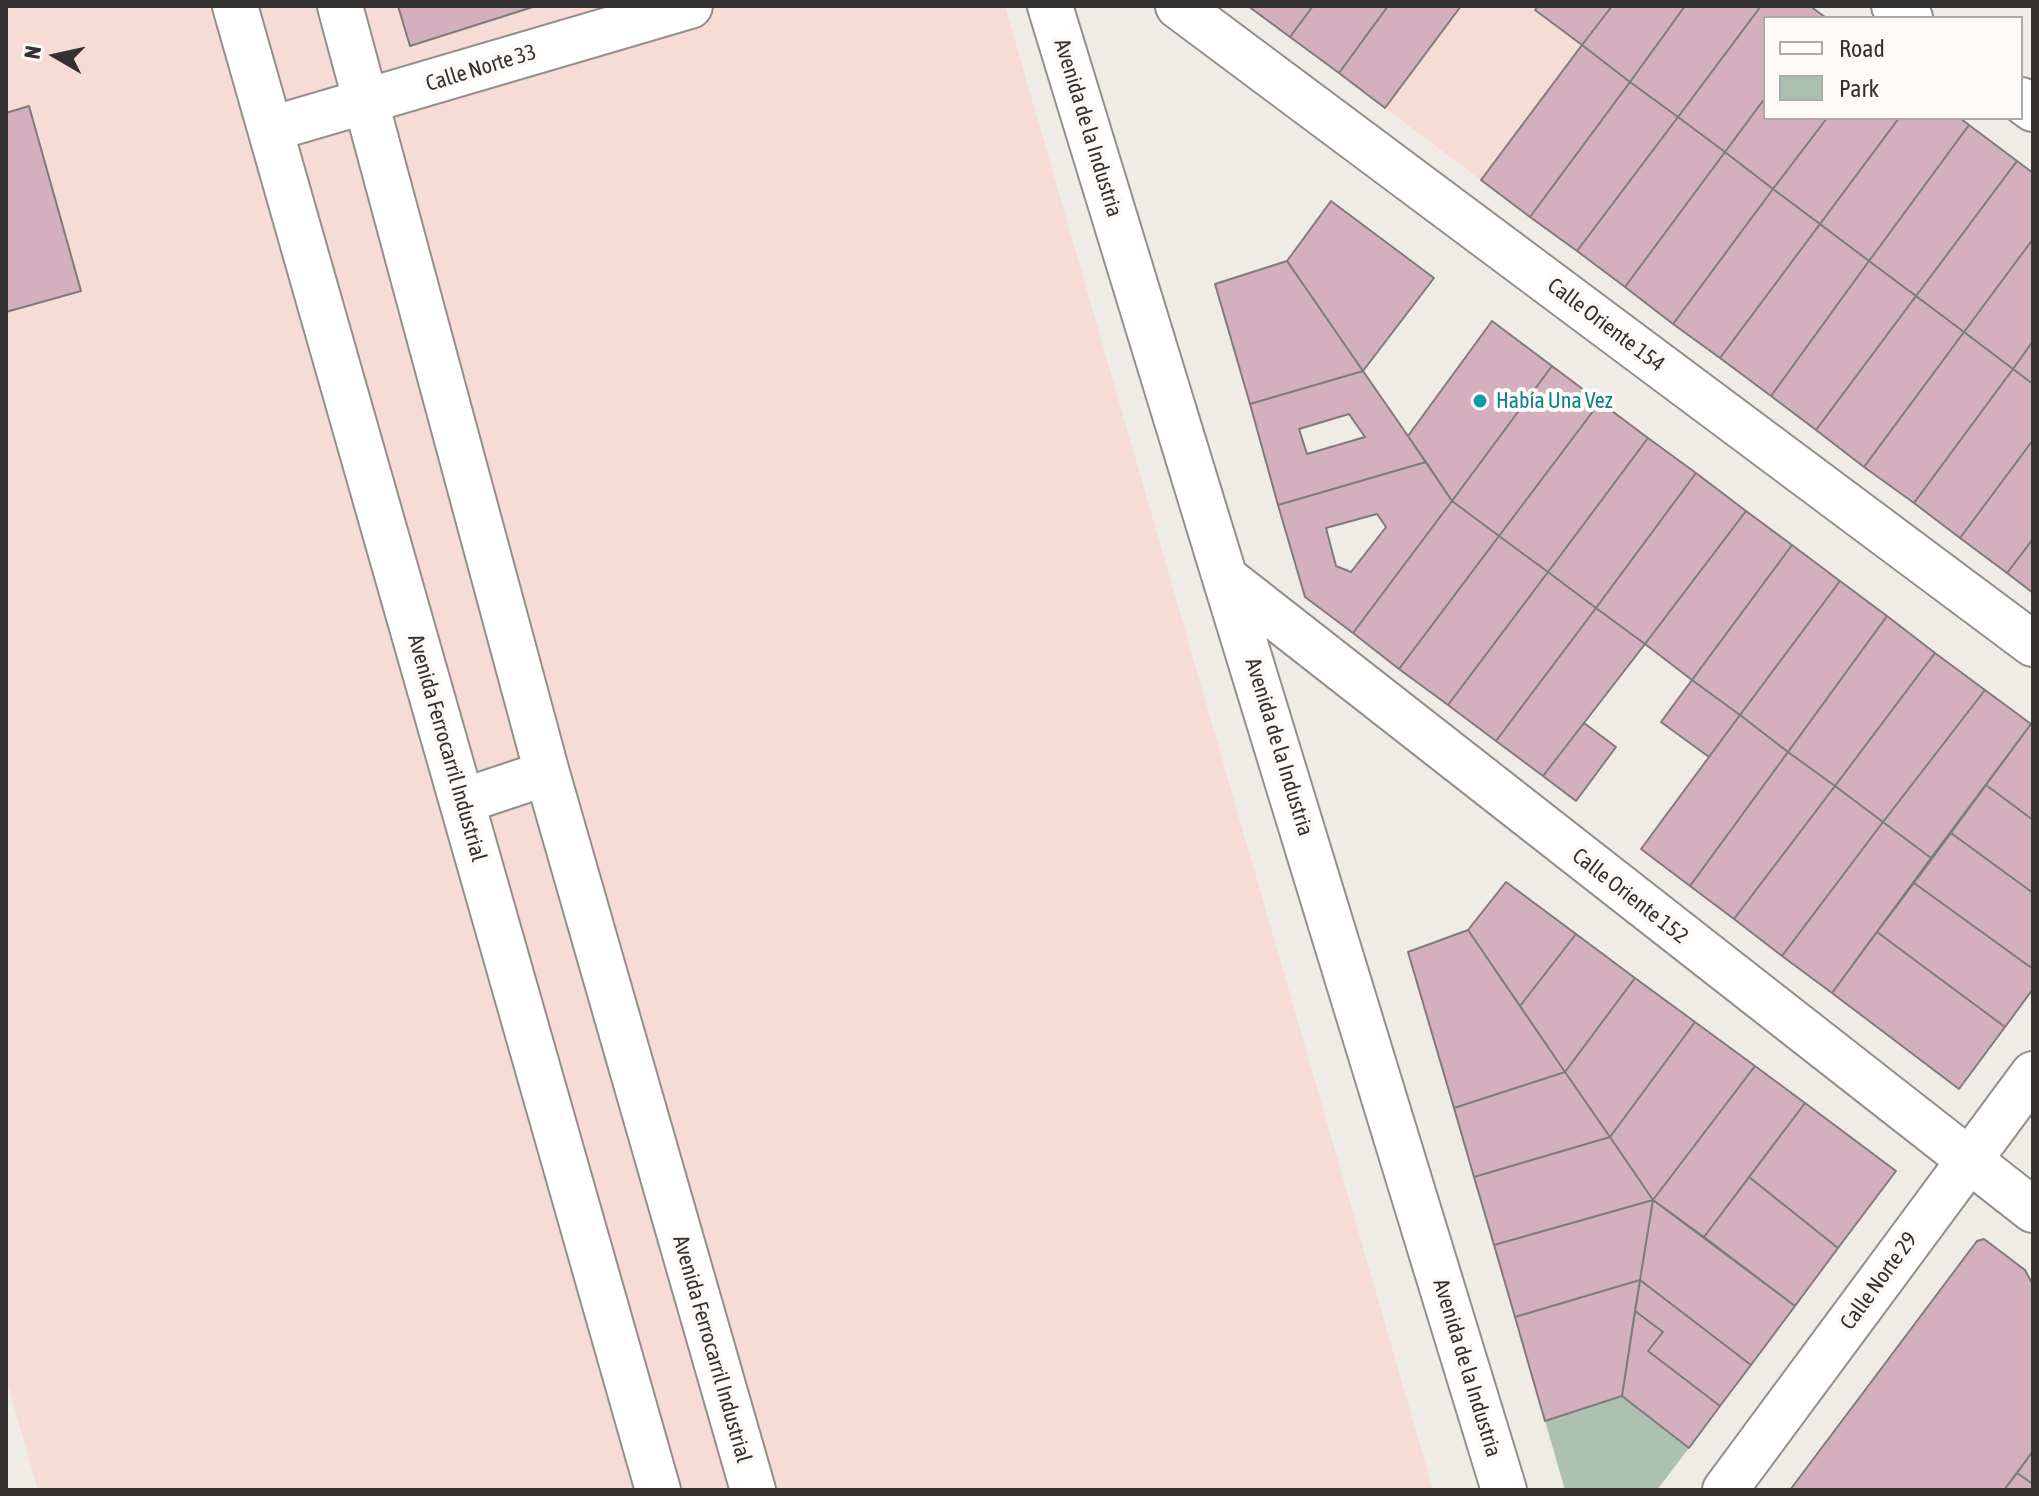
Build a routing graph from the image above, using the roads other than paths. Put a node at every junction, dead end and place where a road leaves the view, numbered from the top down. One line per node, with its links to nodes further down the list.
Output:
1 (235, 6): 7 (street, Avenida Ferrocarril Industrial)
2 (340, 6): 6 (street, Avenida Ferrocarril Industrial)
3 (690, 6): 6 (street, Calle Norte 33)
4 (1050, 6): 8 (street, Avenida de la Industria)
5 (1178, 6): 9 (street, Calle Oriente 154)
6 (368, 102): 7 (street, Calle Norte 33); 10 (street, Avenida Ferrocarril Industrial)
7 (271, 129): 11 (street, Avenida Ferrocarril Industrial)
8 (1228, 580): 13 (street, Calle Oriente 152); 17 (street, Avenida de la Industria)
9 (2033, 644)
10 (547, 773): 11 (street); 16 (street, Avenida Ferrocarril Industrial)
11 (463, 801): 15 (street, Avenida Ferrocarril Industrial)
12 (2033, 1074): 13 (street, Calle Norte 29)
13 (1967, 1161): 14 (street, Calle Oriente 152); 18 (street, Calle Norte 29)
14 (2033, 1210)
15 (658, 1490)
16 (753, 1490)
17 (1504, 1490)
18 (1725, 1490)

